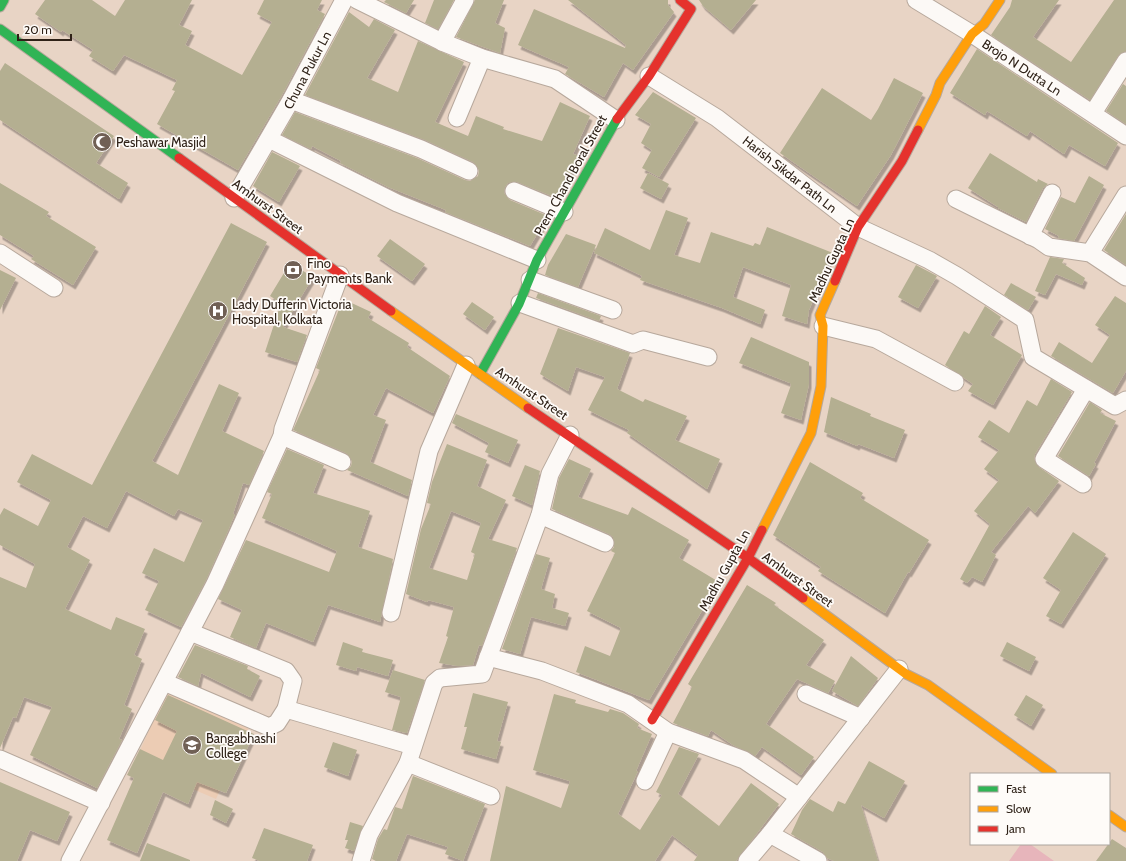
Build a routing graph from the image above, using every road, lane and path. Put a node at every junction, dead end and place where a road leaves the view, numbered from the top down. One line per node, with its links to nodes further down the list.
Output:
1 (4, 0): 8 (main road)
2 (344, 0): 15 (street, Chuna Pukur Ln)
3 (357, 0): 11 (street)
4 (465, 0): 11 (street)
5 (680, 0): 14 (main road, Prem Chand Boral Street)
6 (916, 0): 10 (street, Brojo N Dutta Ln)
7 (1000, 0): 10 (main road, Madhu Gupta Ln)
8 (0, 7)
9 (0, 30): 25 (main road, Amhurst Street)
10 (972, 34): 16 (street, Brojo N Dutta Ln); 28 (main road, Madhu Gupta Ln)
11 (442, 42): 12 (street)
12 (482, 58): 17 (street); 18 (street)
13 (1126, 61): 16 (street)
14 (649, 76): 18 (main road, Prem Chand Boral Street); 28 (street, Harish Sikdar Path Ln)
15 (291, 100): 20 (street, Chuna Pukur Ln); 21 (street)
16 (1093, 113): 19 (street, Brojo N Dutta Ln)
17 (457, 118)
18 (616, 120): 27 (main road, Prem Chand Boral Street)
19 (1126, 136)
20 (269, 139): 25 (street, Chuna Pukur Ln); 32 (street)
21 (469, 171)
22 (514, 191): 27 (street)
23 (1052, 193): 29 (street)
24 (1126, 195): 31 (street)
25 (234, 198): 33 (main road, Amhurst Street)
26 (956, 199): 29 (street)
27 (564, 212): 32 (main road, Prem Chand Boral Street)
28 (858, 227): 39 (main road, Madhu Gupta Ln); 43 (street, Harish Sikdar Path Ln)
29 (1030, 236): 31 (street)
30 (0, 253): 36 (street)
31 (1090, 253): 34 (street)
32 (537, 260): 35 (main road, Prem Chand Boral Street)
33 (340, 275): 41 (main road, Amhurst Street); 46 (street)
34 (1126, 277)
35 (530, 280): 37 (main road, Prem Chand Boral Street); 38 (street)
36 (54, 288)
37 (520, 303): 40 (street); 41 (main road, Prem Chand Boral Street)
38 (612, 310)
39 (823, 326): 42 (street); 51 (main road, Madhu Gupta Ln)
40 (708, 357)
41 (473, 370): 45 (main road, Amhurst Street); 52 (street)
42 (955, 382)
43 (1086, 389): 44 (street, Harish Sikdar Path Ln); 48 (street)
44 (1126, 400)
45 (570, 435): 49 (street); 51 (main road, Amhurst Street)
46 (282, 436): 47 (street); 53 (street)
47 (342, 462)
48 (1083, 484)
49 (540, 516): 50 (street); 54 (street)
50 (605, 543)
51 (748, 558): 55 (main road, Amhurst Street); 60 (main road, Madhu Gupta Ln)
52 (391, 613)
53 (190, 632): 56 (street); 58 (street)
54 (488, 657): 60 (street); 62 (street)
55 (899, 669): 59 (street); 65 (main road, Amhurst Street)
56 (164, 682): 58 (street); 69 (street)
57 (806, 694): 59 (street)
58 (286, 709): 62 (street)
59 (861, 718): 68 (street)
60 (652, 720): 61 (street)
61 (668, 732): 66 (street); 68 (street)
62 (413, 746): 64 (street)
63 (0, 759): 69 (street)
64 (408, 763): 67 (street); 74 (street)
65 (1051, 773)
66 (645, 781)
67 (491, 796)
68 (799, 797): 72 (street)
69 (101, 803): 73 (street)
70 (1110, 816): 71 (main road)
71 (1126, 827)
72 (770, 834): 75 (street); 76 (street)
73 (70, 861)
74 (361, 861)
75 (747, 861)
76 (818, 861)

